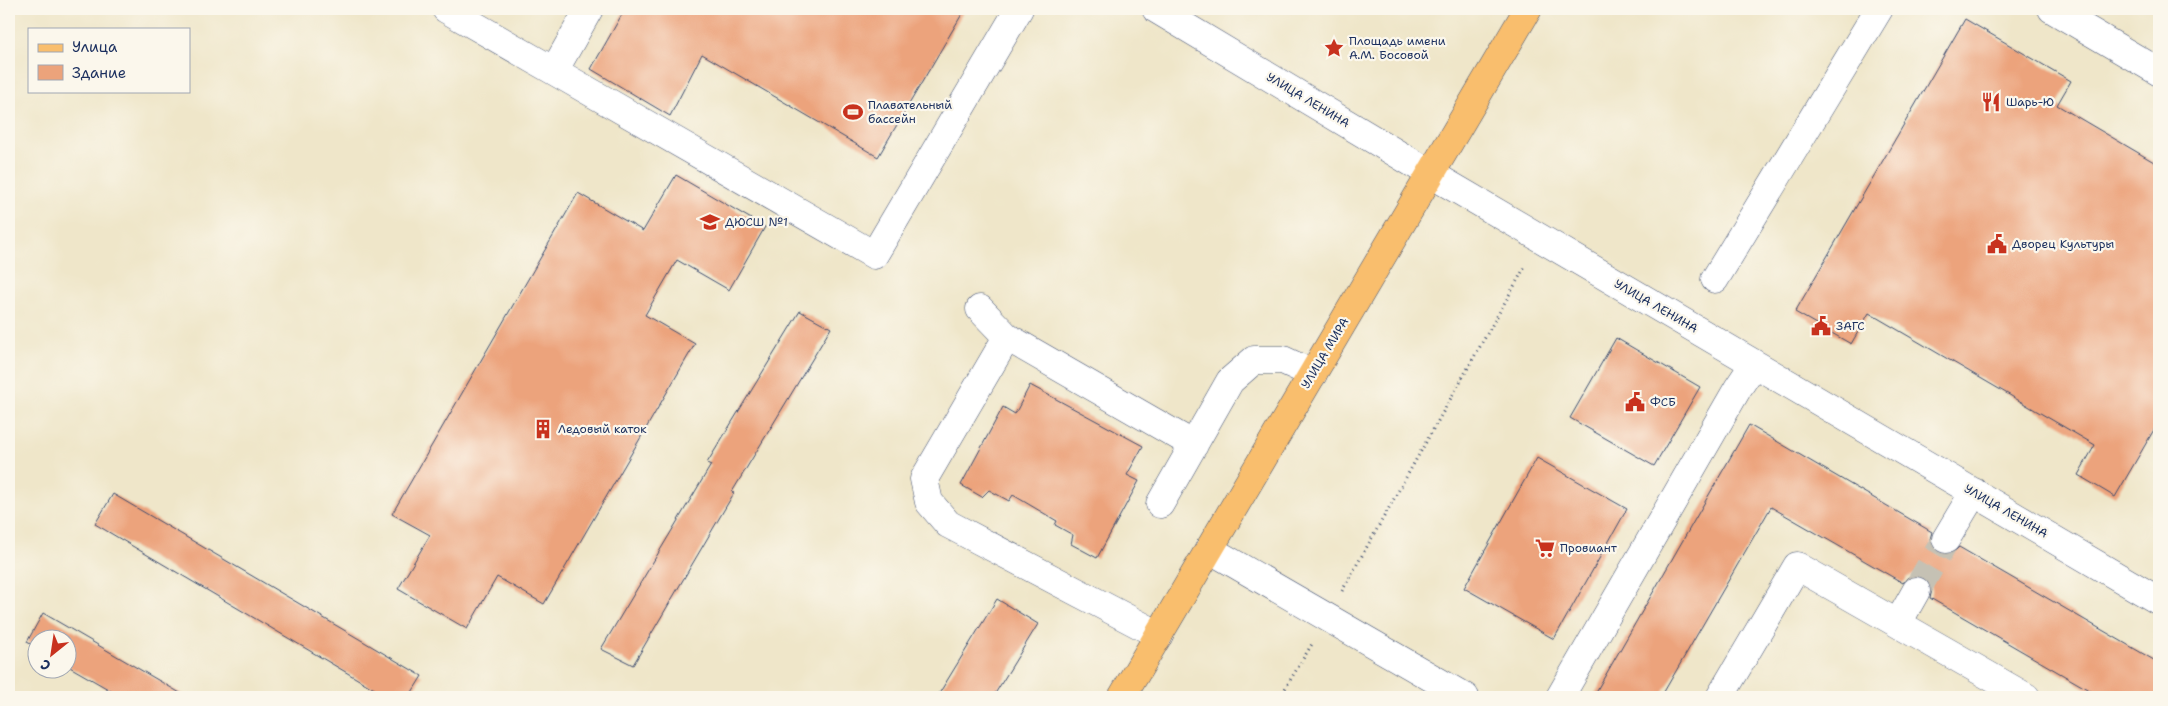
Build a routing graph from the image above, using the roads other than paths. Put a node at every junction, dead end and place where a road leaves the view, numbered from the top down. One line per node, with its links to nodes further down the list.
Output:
1 (446, 9): 8 (street)
2 (590, 9): 8 (street)
3 (1019, 9): 8 (street)
4 (1156, 9): 10 (street, УЛИЦА ЛЕНИНА)
5 (1528, 9): 10 (main road, УЛИЦА МИРА)
6 (1879, 9): 11 (street)
7 (2052, 9): 9 (street)
8 (554, 71)
9 (2159, 72)
10 (1430, 174): 14 (street, УЛИЦА ЛЕНИНА); 15 (main road, УЛИЦА МИРА)
11 (1715, 279)
12 (980, 309): 13 (street)
13 (1007, 337): 16 (street); 24 (street)
14 (1754, 364): 17 (street, УЛИЦА ЛЕНИНА); 27 (street)
15 (1313, 374): 16 (street); 20 (main road, УЛИЦА МИРА)
16 (1194, 445): 18 (street)
17 (1974, 492): 19 (street); 22 (street, УЛИЦА ЛЕНИНА)
18 (1160, 504)
19 (1946, 539)
20 (1209, 549): 24 (main road, УЛИЦА МИРА); 25 (street)
21 (1916, 591): 23 (street)
22 (2159, 601)
23 (1898, 623): 28 (street); 29 (street)
24 (1159, 635): 26 (main road, УЛИЦА МИРА)
25 (1459, 696)
26 (1122, 697)
27 (1560, 697)
28 (1720, 697)
29 (2026, 697)

